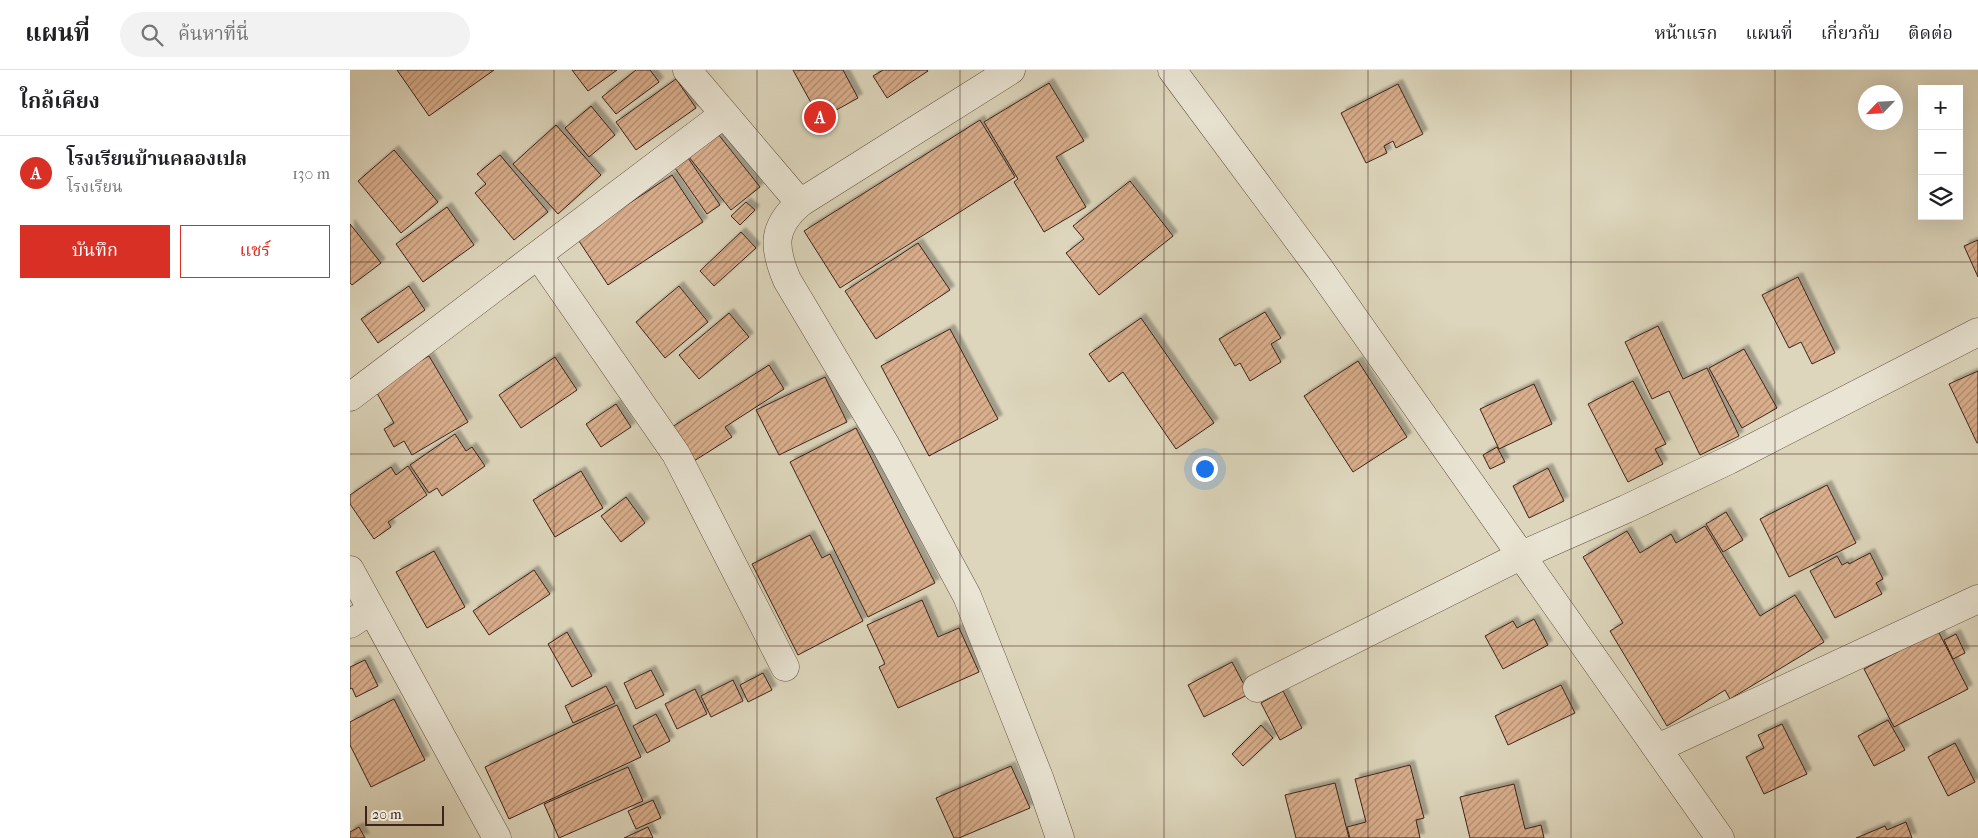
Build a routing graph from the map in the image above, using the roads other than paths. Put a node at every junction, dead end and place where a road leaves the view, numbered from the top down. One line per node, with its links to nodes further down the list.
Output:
1 (687, 70): 4 (street)
2 (1011, 70): 5 (street)
3 (1172, 70): 9 (street)
4 (724, 114): 5 (street); 6 (street)
5 (800, 203): 17 (street)
6 (538, 255): 8 (street); 13 (street)
7 (1978, 332): 9 (street)
8 (350, 397)
9 (1522, 555): 14 (street); 15 (street)
10 (350, 570): 12 (street)
11 (1978, 599): 15 (street)
12 (361, 617): 16 (street)
13 (785, 667)
14 (1257, 688)
15 (1658, 748): 18 (street)
16 (497, 838)
17 (1060, 838)
18 (1720, 838)

